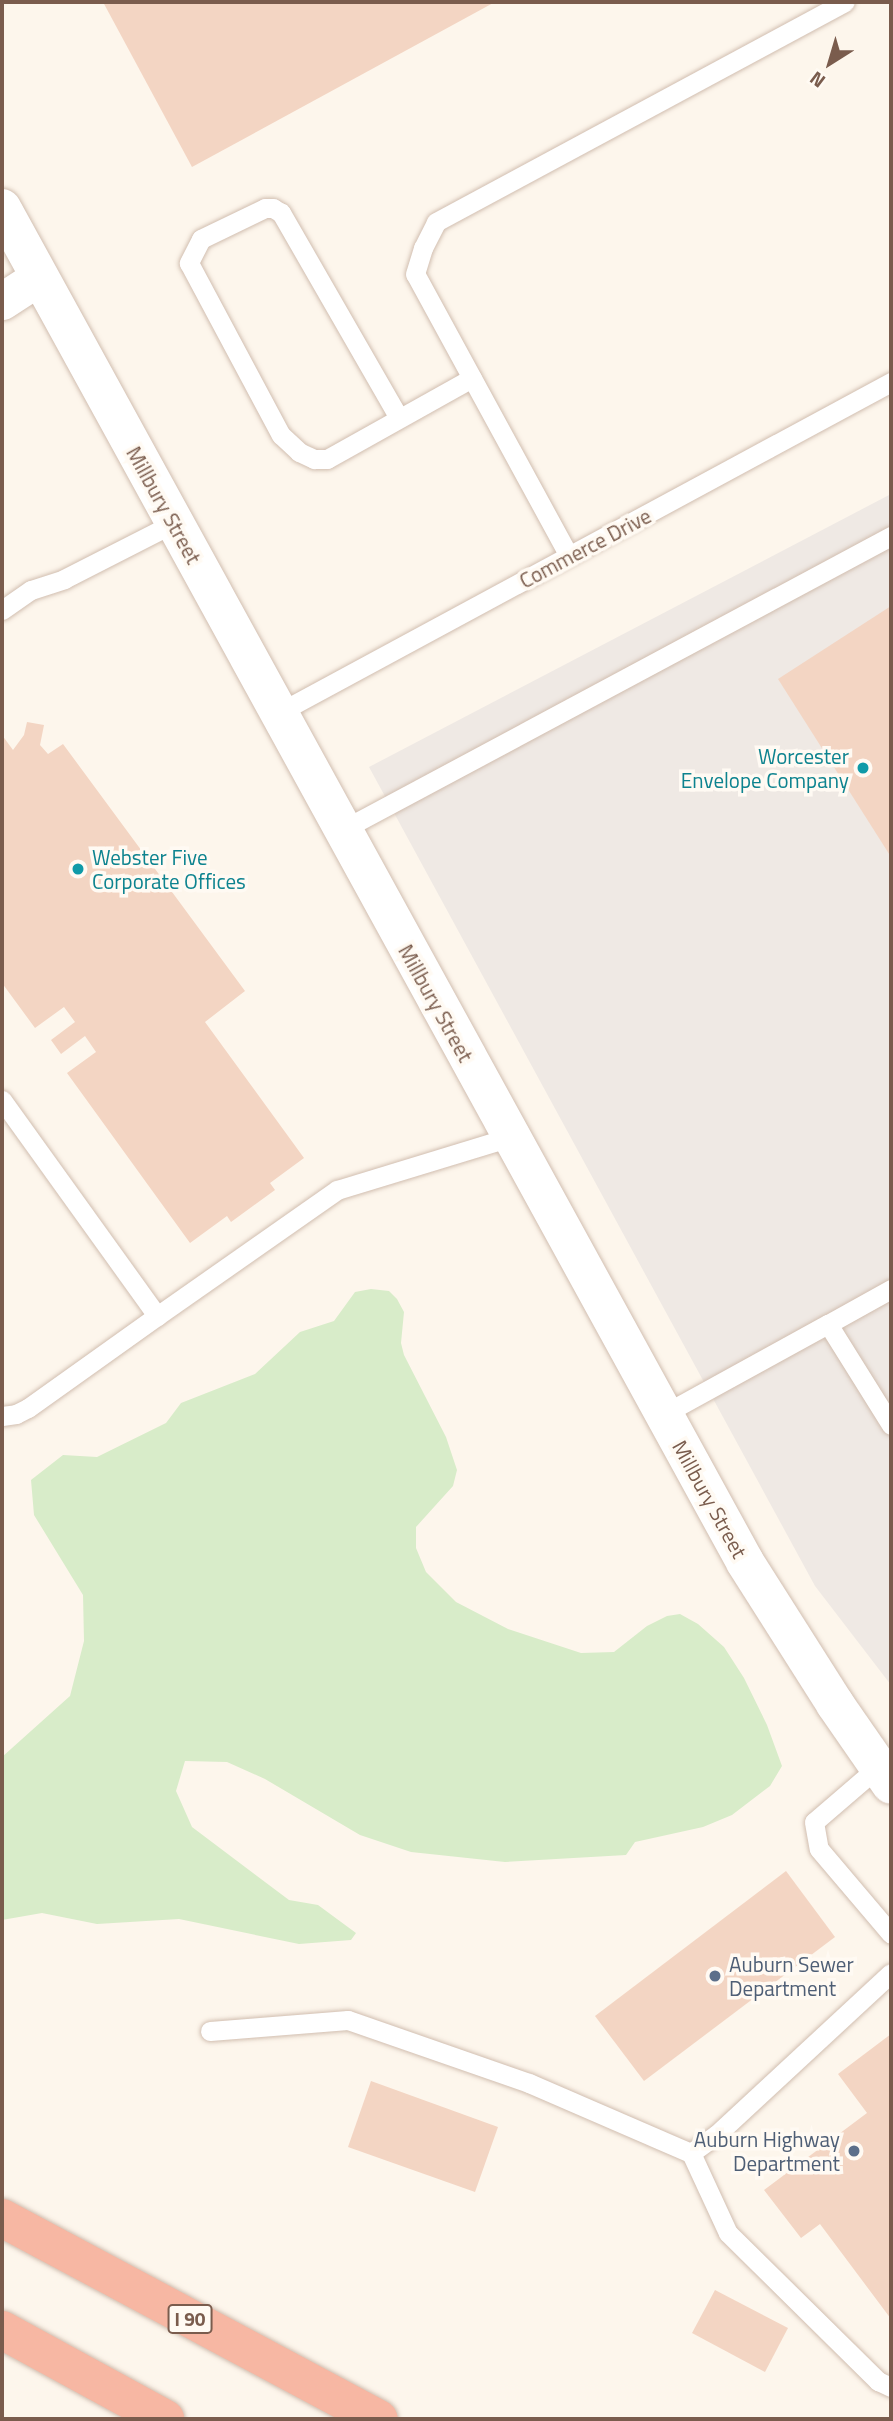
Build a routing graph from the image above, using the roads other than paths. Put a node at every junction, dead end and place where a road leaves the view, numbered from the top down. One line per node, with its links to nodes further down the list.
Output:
1 (844, 2): 5 (lane)
2 (2, 208): 3 (street, Millbury Street)
3 (40, 277): 4 (street); 8 (street, Millbury Street)
4 (2, 301)
5 (472, 378): 7 (lane); 10 (lane)
6 (891, 382): 10 (lane, Commerce Drive)
7 (400, 418): 7 (lane)
8 (174, 523): 11 (lane); 12 (street, Millbury Street)
9 (891, 536): 13 (lane)
10 (569, 556): 12 (lane, Commerce Drive)
11 (2, 610)
12 (278, 713): 13 (street, Millbury Street)
13 (342, 830): 15 (street, Millbury Street)
14 (2, 1100): 17 (lane)
15 (510, 1137): 17 (lane); 19 (street, Millbury Street)
16 (891, 1289): 18 (lane)
17 (158, 1315): 20 (lane)
18 (828, 1324): 19 (lane); 21 (lane)
19 (664, 1414): 22 (street, Millbury Street)
20 (2, 1416)
21 (891, 1425)
22 (885, 1776): 23 (lane)
23 (891, 1934)
24 (891, 1973): 26 (lane)
25 (210, 2032): 26 (lane)
26 (691, 2153): 29 (lane)
27 (2, 2218): 31 (highway, I 90)
28 (2, 2330): 30 (highway)
29 (891, 2387)
30 (165, 2419)
31 (379, 2419)

